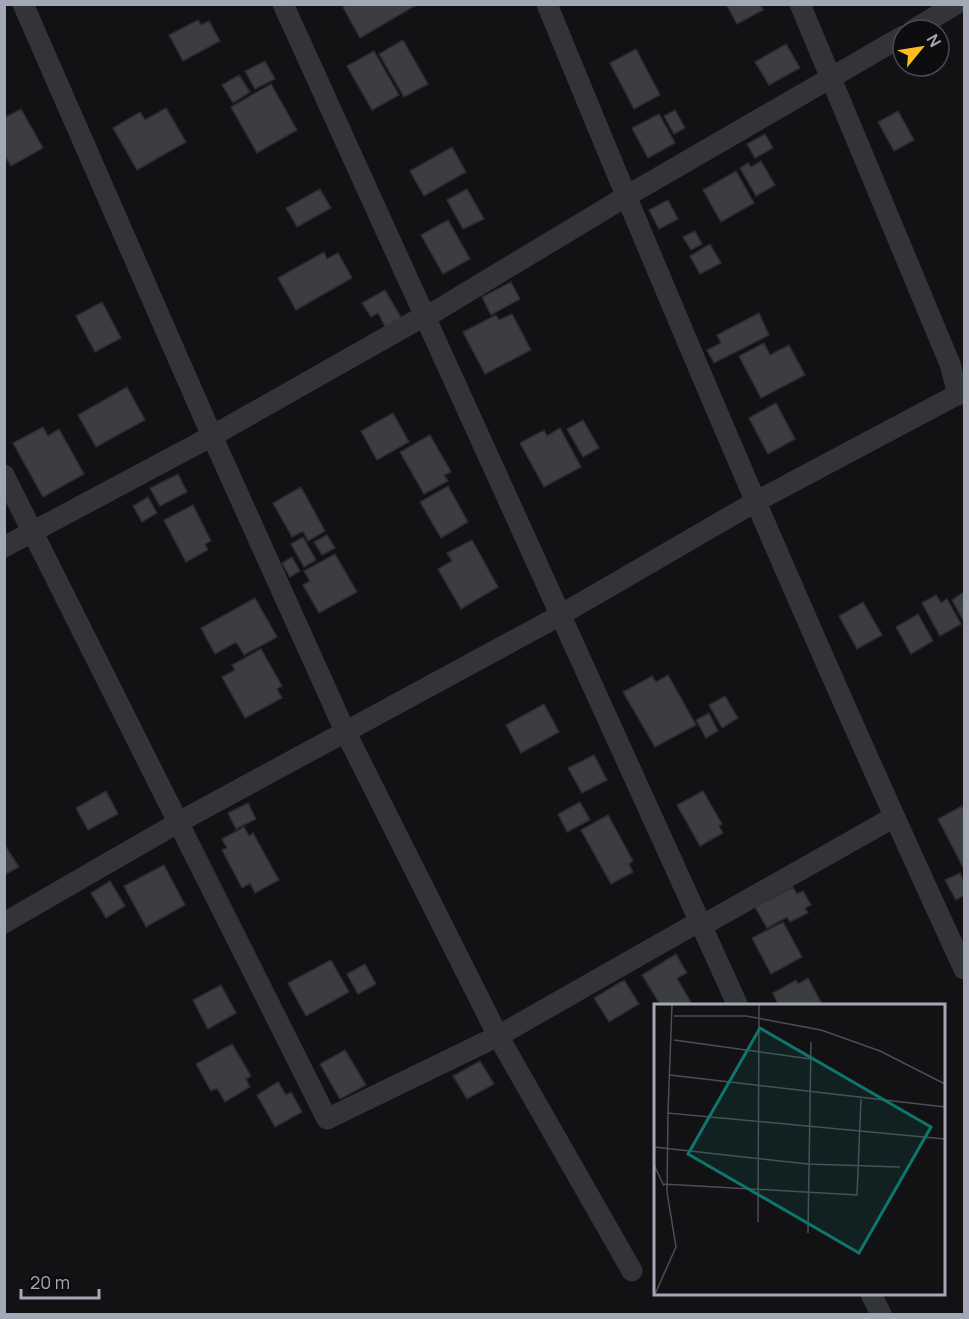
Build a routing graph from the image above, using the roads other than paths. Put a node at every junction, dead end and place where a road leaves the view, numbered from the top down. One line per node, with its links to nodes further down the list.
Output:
1 (23, 4): 12 (street)
2 (283, 4): 10 (street)
3 (547, 4): 9 (street)
4 (800, 4): 8 (street)
5 (956, 4): 6 (street)
6 (933, 18)
7 (891, 43): 8 (street)
8 (831, 78): 9 (street); 11 (street)
9 (626, 197): 10 (street); 14 (street)
10 (424, 316): 12 (street); 17 (street)
11 (961, 393): 14 (street)
12 (212, 436): 15 (street); 18 (street)
13 (4, 475): 15 (street)
14 (755, 502): 17 (street); 19 (street)
15 (33, 531): 16 (street); 20 (street)
16 (4, 547)
17 (560, 615): 18 (street); 21 (street)
18 (345, 731): 20 (street); 25 (street)
19 (894, 817): 21 (street); 23 (street)
20 (179, 822): 22 (street); 25 (street)
21 (700, 921): 24 (street); 25 (street)
22 (4, 923)
23 (964, 969)
24 (738, 1004)
25 (498, 1036): 26 (street)
26 (632, 1271)
27 (872, 1295): 28 (street)
28 (881, 1314)

